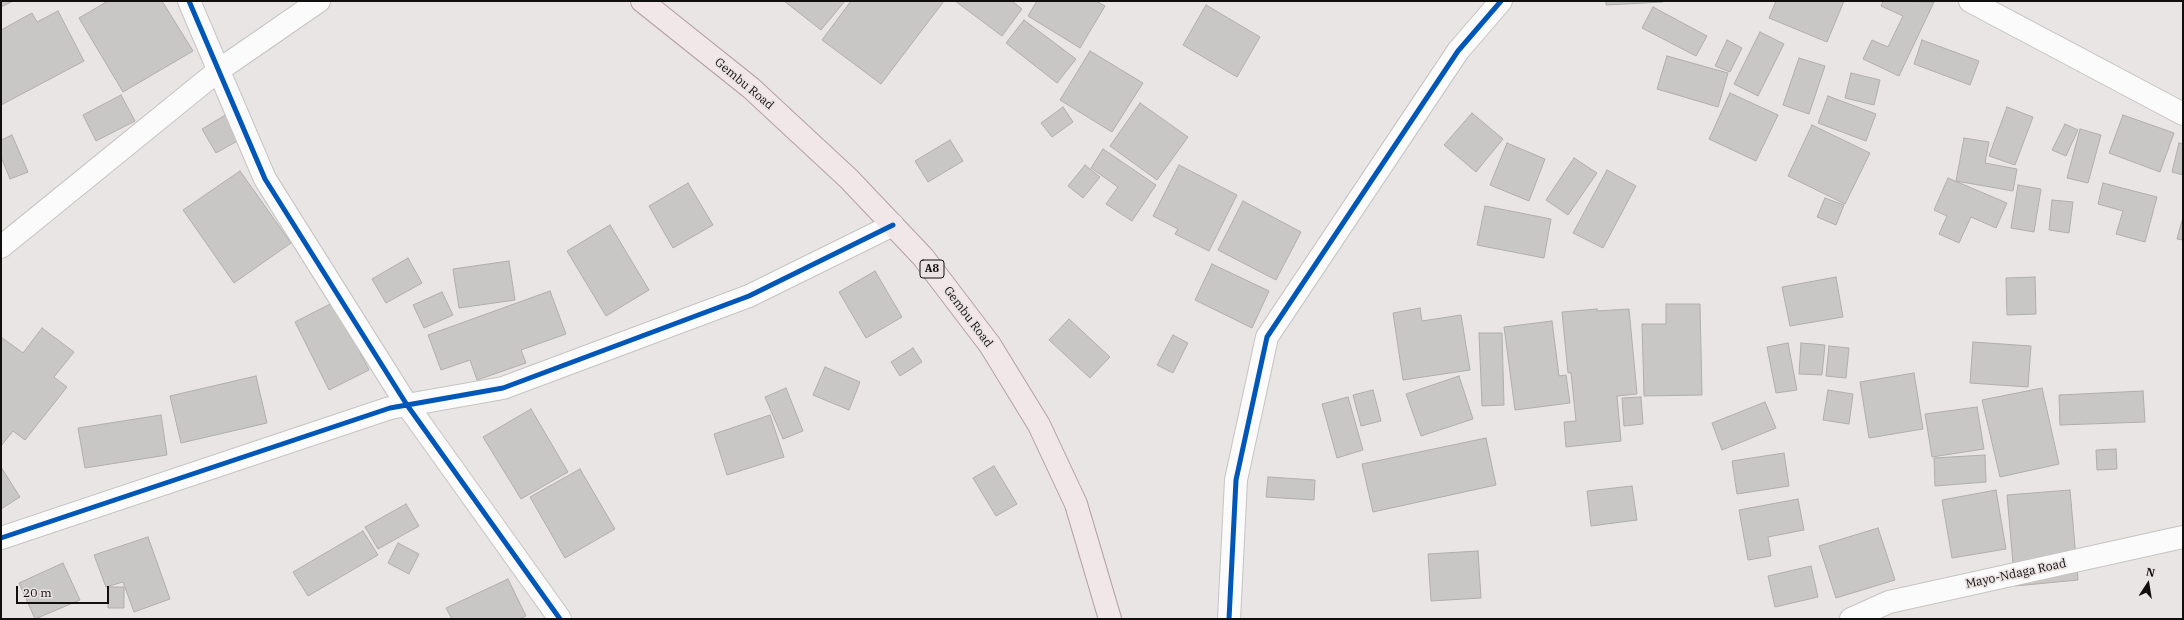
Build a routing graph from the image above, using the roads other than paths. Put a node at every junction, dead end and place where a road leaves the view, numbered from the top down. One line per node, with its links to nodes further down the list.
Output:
1 (189, 1): 6 (street)
2 (319, 1): 6 (street)
3 (642, 1): 8 (main road, Gembu Road / A8)
4 (1502, 1): 15 (street)
5 (1970, 1): 7 (street)
6 (219, 70): 9 (street); 10 (street)
7 (2183, 114)
8 (893, 225): 10 (street); 14 (main road, Gembu Road / A8)
9 (1, 247)
10 (407, 405): 12 (street); 13 (street)
11 (2183, 537): 16 (street, Mayo-Ndaga Road)
12 (1, 538)
13 (560, 619)
14 (1110, 619)
15 (1229, 619)
16 (1851, 619)

